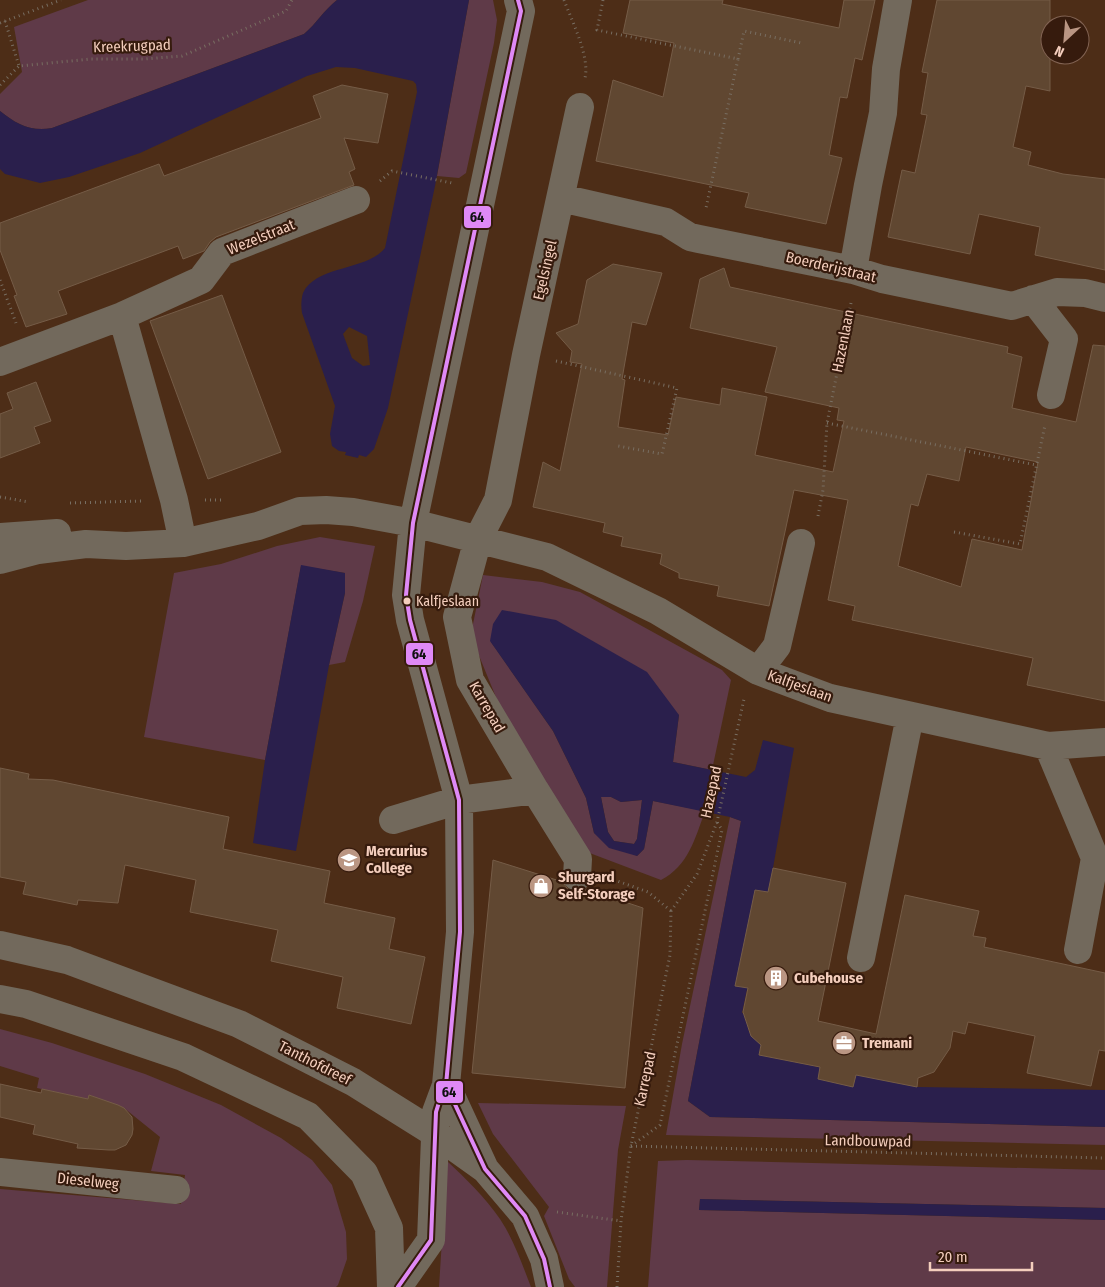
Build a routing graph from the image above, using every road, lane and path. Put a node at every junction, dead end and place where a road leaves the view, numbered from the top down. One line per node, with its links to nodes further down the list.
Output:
1 (61, 0): 7 (path)
2 (292, 0): 11 (path, Kreekrugpad)
3 (518, 0): 35 (street)
4 (564, 0): 13 (path)
5 (603, 0): 10 (path)
6 (898, 0): 19 (street)
7 (5, 21): 8 (path); 11 (path)
8 (0, 23)
9 (801, 43): 10 (path)
10 (738, 59): 18 (path)
11 (18, 66): 12 (path)
12 (0, 85)
13 (580, 106): 16 (street, Egelsingel)
14 (392, 171): 15 (path)
15 (445, 182)
16 (561, 198): 18 (street, Boerderijstraat); 25 (street, Egelsingel)
17 (356, 200): 23 (street, Wezelstraat)
18 (699, 239): 19 (street, Boerderijstraat)
19 (853, 270): 22 (street, Boerderijstraat); 28 (path, Hazenlaan)
20 (0, 280): 24 (path)
21 (1105, 298): 22 (street, Boerderijstraat)
22 (1033, 299): 27 (street)
23 (122, 316): 24 (street, Wezelstraat); 32 (street)
24 (26, 352): 26 (street, Wezelstraat)
25 (526, 355): 29 (path); 39 (street, Egelsingel)
26 (0, 362)
27 (1051, 395): 30 (path)
28 (827, 422): 30 (path); 41 (path, Hazenlaan)
29 (618, 446)
30 (1036, 465): 37 (path)
31 (0, 497): 33 (path)
32 (174, 500): 34 (path); 36 (path); 40 (street)
33 (38, 503)
34 (65, 504)
35 (413, 523): 36 (street, Kalfjeslaan); 39 (street, Kalfjeslaan); 49 (street)
36 (258, 526): 40 (street, Kalfjeslaan)
37 (954, 532)
38 (0, 537): 42 (street, Kalfjeslaan)
39 (478, 539): 44 (street, Kalfjeslaan); 48 (street, Karrepad)
40 (183, 543): 42 (street, Kalfjeslaan)
41 (801, 543): 44 (street)
42 (86, 544): 43 (street, Kalfjeslaan)
43 (0, 560)
44 (758, 671): 45 (street, Kalfjeslaan); 51 (path, Hazepad)
45 (910, 716): 47 (street, Kalfjeslaan); 56 (street)
46 (1105, 742): 47 (street, Kalfjeslaan)
47 (1048, 746): 55 (street)
48 (535, 790): 49 (street); 52 (street, Karrepad)
49 (459, 800): 50 (street); 58 (street)
50 (393, 820)
51 (717, 822): 53 (path, Hazepad); 60 (path)
52 (577, 868): 53 (path)
53 (672, 911): 60 (path, Karrepad)
54 (0, 946): 59 (street, Tanthofdreef)
55 (1078, 950)
56 (861, 958)
57 (0, 999): 67 (street)
58 (446, 1085): 59 (street); 62 (street)
59 (436, 1134): 62 (street, Tanthofdreef); 68 (street)
60 (631, 1146): 61 (path, Landbouwpad); 66 (path, Karrepad)
61 (1105, 1158)
62 (485, 1169): 65 (street, Tanthofdreef)
63 (0, 1172): 64 (street, Dieselweg)
64 (176, 1190)
65 (525, 1216): 66 (path); 69 (street, Tanthofdreef)
66 (621, 1221): 70 (path, Karrepad)
67 (391, 1287)
68 (398, 1287)
69 (550, 1287)
70 (617, 1287)

